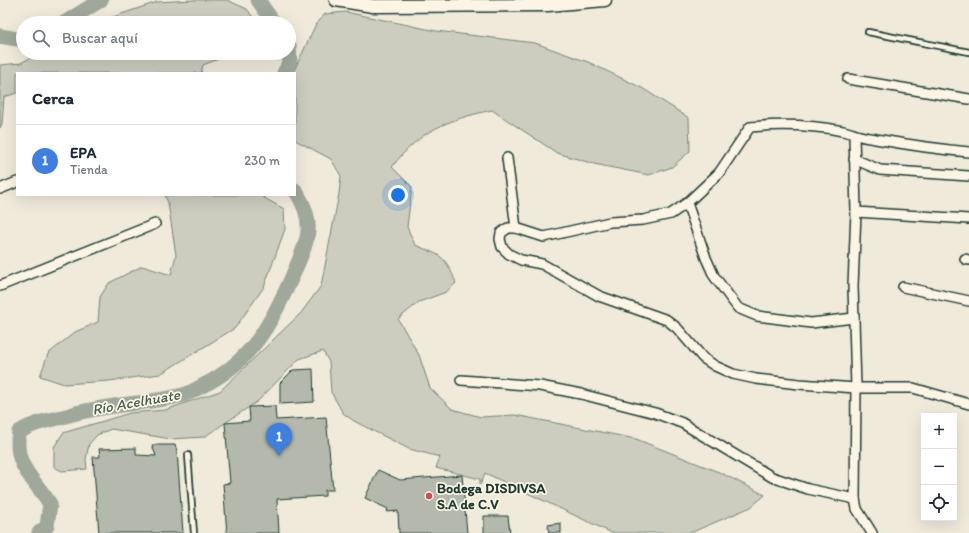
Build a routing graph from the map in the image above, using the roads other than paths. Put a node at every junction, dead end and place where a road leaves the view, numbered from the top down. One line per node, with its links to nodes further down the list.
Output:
1 (336, 0): 2 (main road)
2 (606, 0)
3 (868, 32): 4 (lane)
4 (969, 52)
5 (848, 79): 6 (street)
6 (969, 100)
7 (854, 135): 8 (street); 10 (street); 14 (street)
8 (969, 152)
9 (507, 158): 18 (street)
10 (854, 159): 11 (street); 15 (street)
11 (969, 176)
12 (16, 182): 13 (street)
13 (0, 189)
14 (687, 203): 18 (street); 22 (street)
15 (856, 212): 16 (street); 22 (street)
16 (969, 219)
17 (155, 224): 19 (street)
18 (516, 228): 24 (street)
19 (0, 286)
20 (903, 287): 21 (street)
21 (969, 301)
22 (854, 318): 24 (street)
23 (461, 380): 27 (street)
24 (856, 388): 25 (street); 27 (street)
25 (969, 404)
26 (188, 455): 28 (lane)
27 (855, 500): 29 (street)
28 (194, 533)
29 (872, 533)

